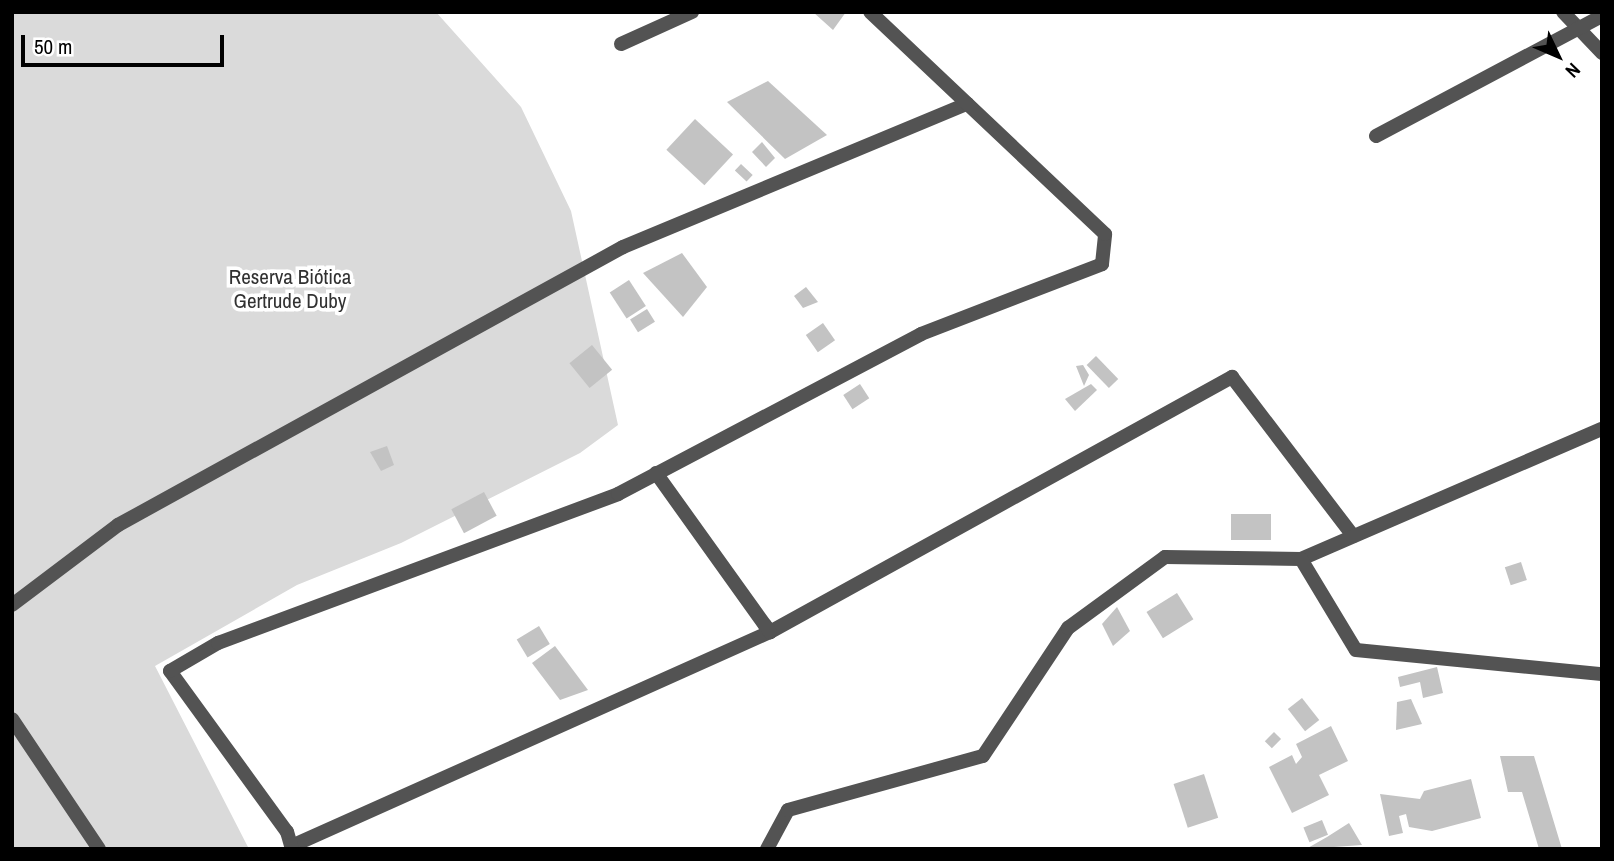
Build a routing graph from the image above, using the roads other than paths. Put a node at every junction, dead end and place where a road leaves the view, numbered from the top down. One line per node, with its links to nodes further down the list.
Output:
1 (691, 12): 6 (street)
2 (870, 12): 8 (street)
3 (1563, 12): 5 (street)
4 (1602, 16): 5 (street)
5 (1580, 29): 7 (street); 9 (street)
6 (621, 44)
7 (1602, 53)
8 (967, 104): 11 (street); 14 (street)
9 (1376, 136)
10 (1602, 429): 12 (street)
11 (656, 473): 15 (street); 18 (street)
12 (1353, 536): 13 (street); 15 (street)
13 (1301, 559): 16 (street); 20 (street)
14 (12, 605)
15 (770, 632): 18 (street)
16 (1602, 674)
17 (12, 719): 19 (street)
18 (295, 848)
19 (99, 849)
20 (767, 849)

